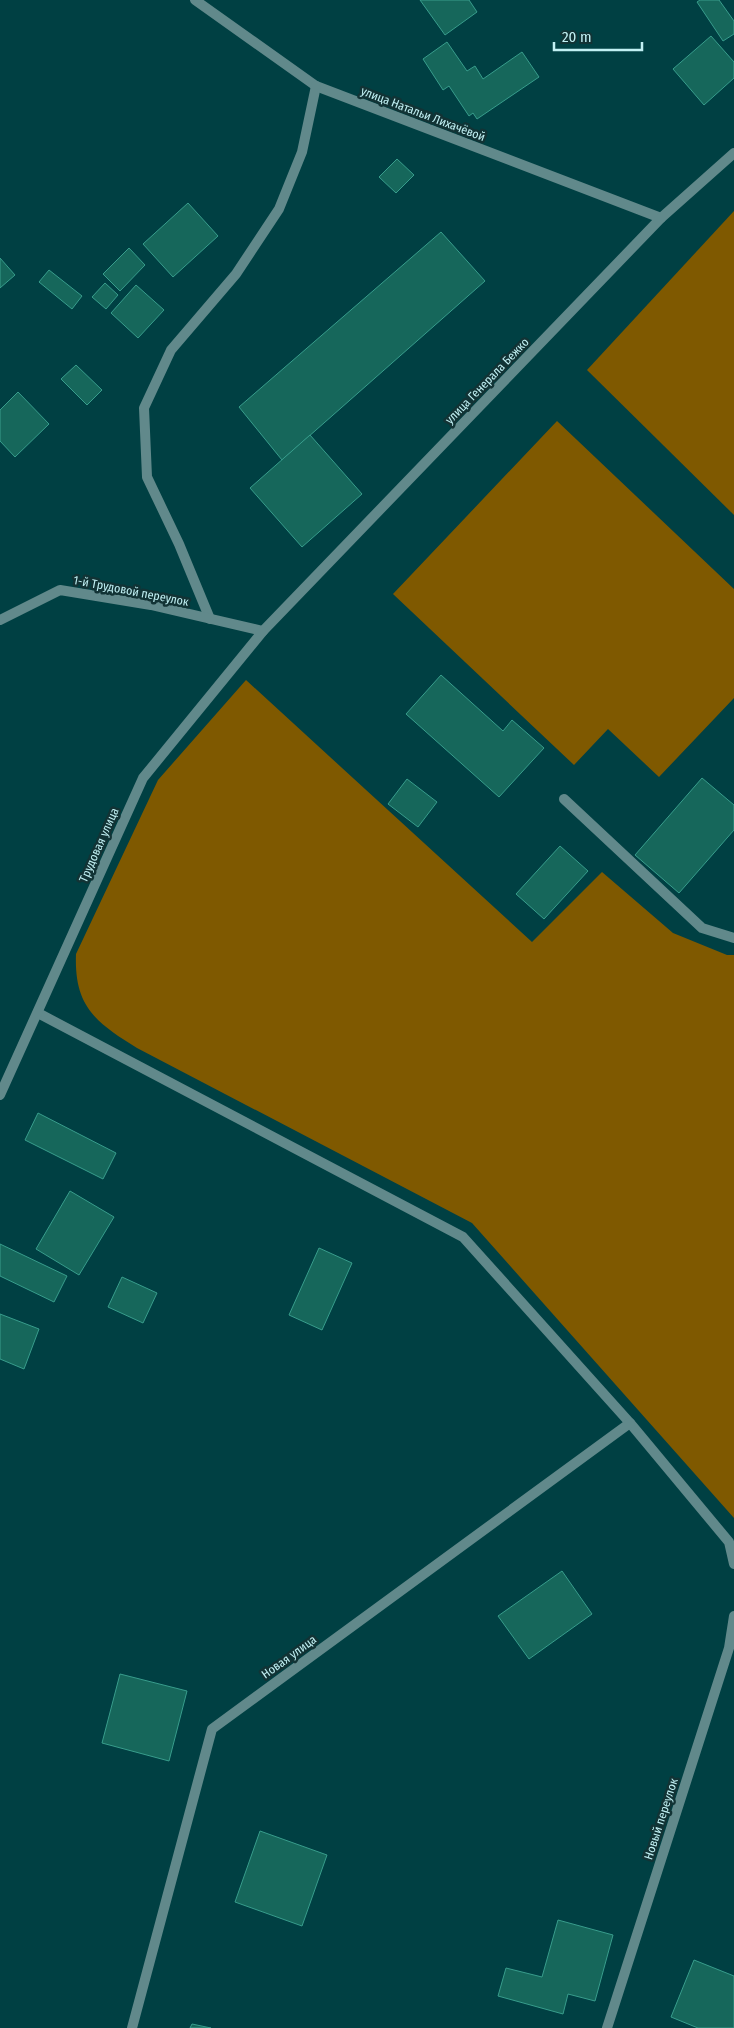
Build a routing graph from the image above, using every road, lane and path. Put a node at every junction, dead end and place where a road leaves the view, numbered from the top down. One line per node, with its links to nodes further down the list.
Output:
1 (194, 0): 2 (street, улица Натальи Лихачёвой)
2 (316, 86): 4 (street, улица Натальи Лихачёвой); 5 (street)
3 (734, 153): 4 (street, улица Генерала Бежко)
4 (661, 218): 7 (street, улица Генерала Бежко)
5 (210, 619): 6 (street, 1-й Трудовой переулок); 7 (street, 1-й Трудовой переулок)
6 (0, 620)
7 (263, 631): 10 (street, Трудовая улица)
8 (564, 799): 9 (street)
9 (734, 938)
10 (38, 1013): 11 (street, Трудовая улица); 12 (street)
11 (0, 1095)
12 (630, 1423): 13 (street); 15 (street, Новая улица)
13 (734, 1564)
14 (734, 1616): 16 (street, Новый переулок)
15 (132, 2028)
16 (607, 2028)

